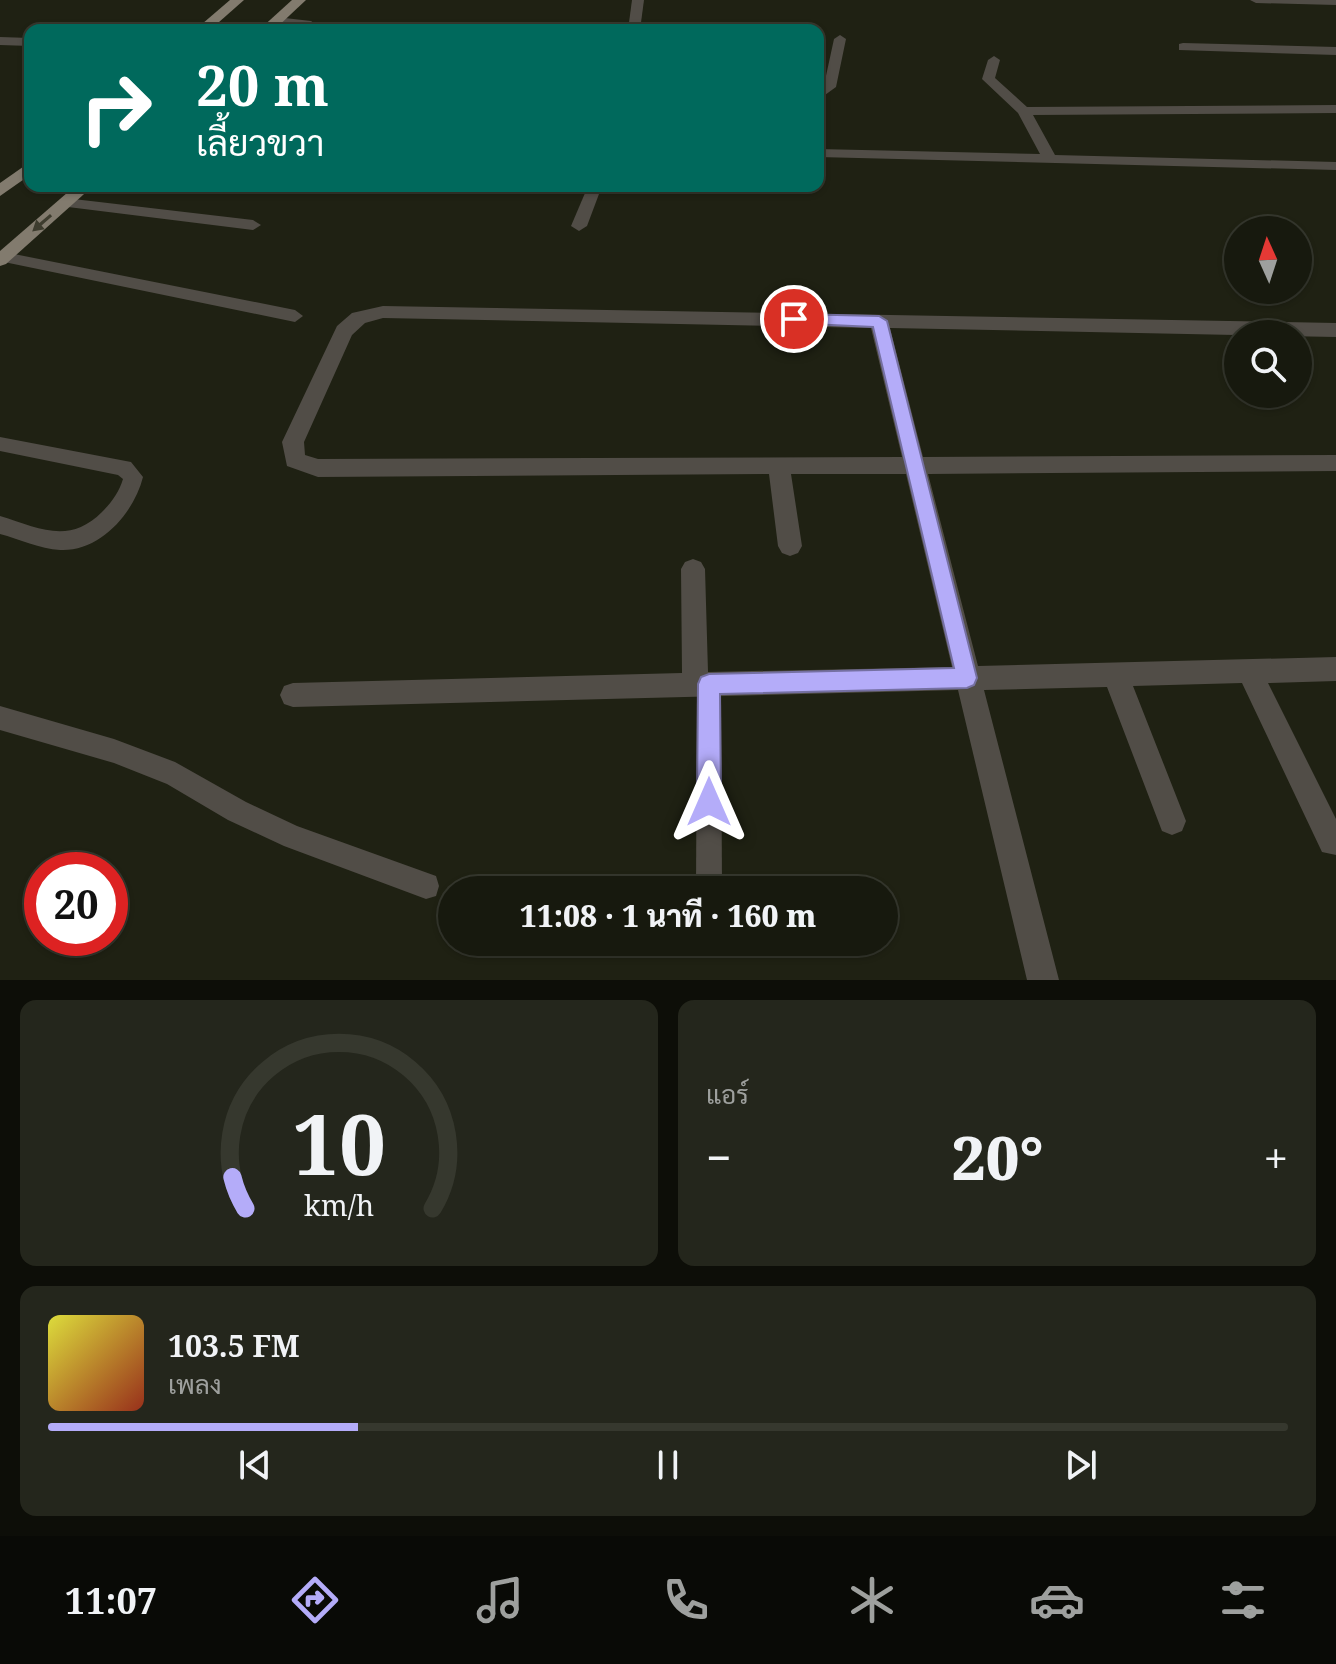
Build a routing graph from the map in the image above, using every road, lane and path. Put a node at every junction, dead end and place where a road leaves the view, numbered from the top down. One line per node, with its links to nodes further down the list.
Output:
1 (238, 0): 6 (main road)
2 (300, 0): 7 (main road)
3 (638, 0): 8 (lane)
4 (1256, 0): 5 (lane)
5 (1336, 2)
6 (209, 24)
7 (273, 24)
8 (635, 24)
9 (840, 39): 15 (lane)
10 (0, 41): 11 (lane)
11 (24, 42)
12 (1183, 47): 13 (lane)
13 (1336, 51)
14 (994, 60): 17 (lane)
15 (824, 92)
16 (1336, 109): 17 (lane)
17 (1024, 111): 19 (lane)
18 (824, 153): 19 (lane)
19 (1050, 159): 20 (lane)
20 (1336, 166)
21 (24, 172): 22 (main road)
22 (0, 191)
23 (78, 192): 25 (main road)
24 (593, 192): 27 (lane)
25 (65, 203): 26 (lane); 28 (main road, one-way to 28)
26 (253, 225)
27 (579, 226)
28 (2, 258): 29 (lane)
29 (295, 316)
30 (879, 321): 31 (street); 34 (street); 35 (street)
31 (1336, 330)
32 (0, 444): 36 (lane)
33 (1336, 463): 34 (street)
34 (915, 465): 35 (street); 42 (street)
35 (779, 466): 37 (street)
36 (0, 525)
37 (790, 546)
38 (693, 569): 43 (street)
39 (1336, 669): 40 (street)
40 (1249, 671): 41 (street); 47 (street)
41 (1115, 674): 42 (street); 46 (street)
42 (967, 678): 43 (street); 50 (street)
43 (702, 685): 44 (street); 48 (lane)
44 (293, 695)
45 (0, 718): 49 (lane)
46 (1172, 821)
47 (1332, 842)
48 (709, 876)
49 (426, 886)
50 (1043, 980)

